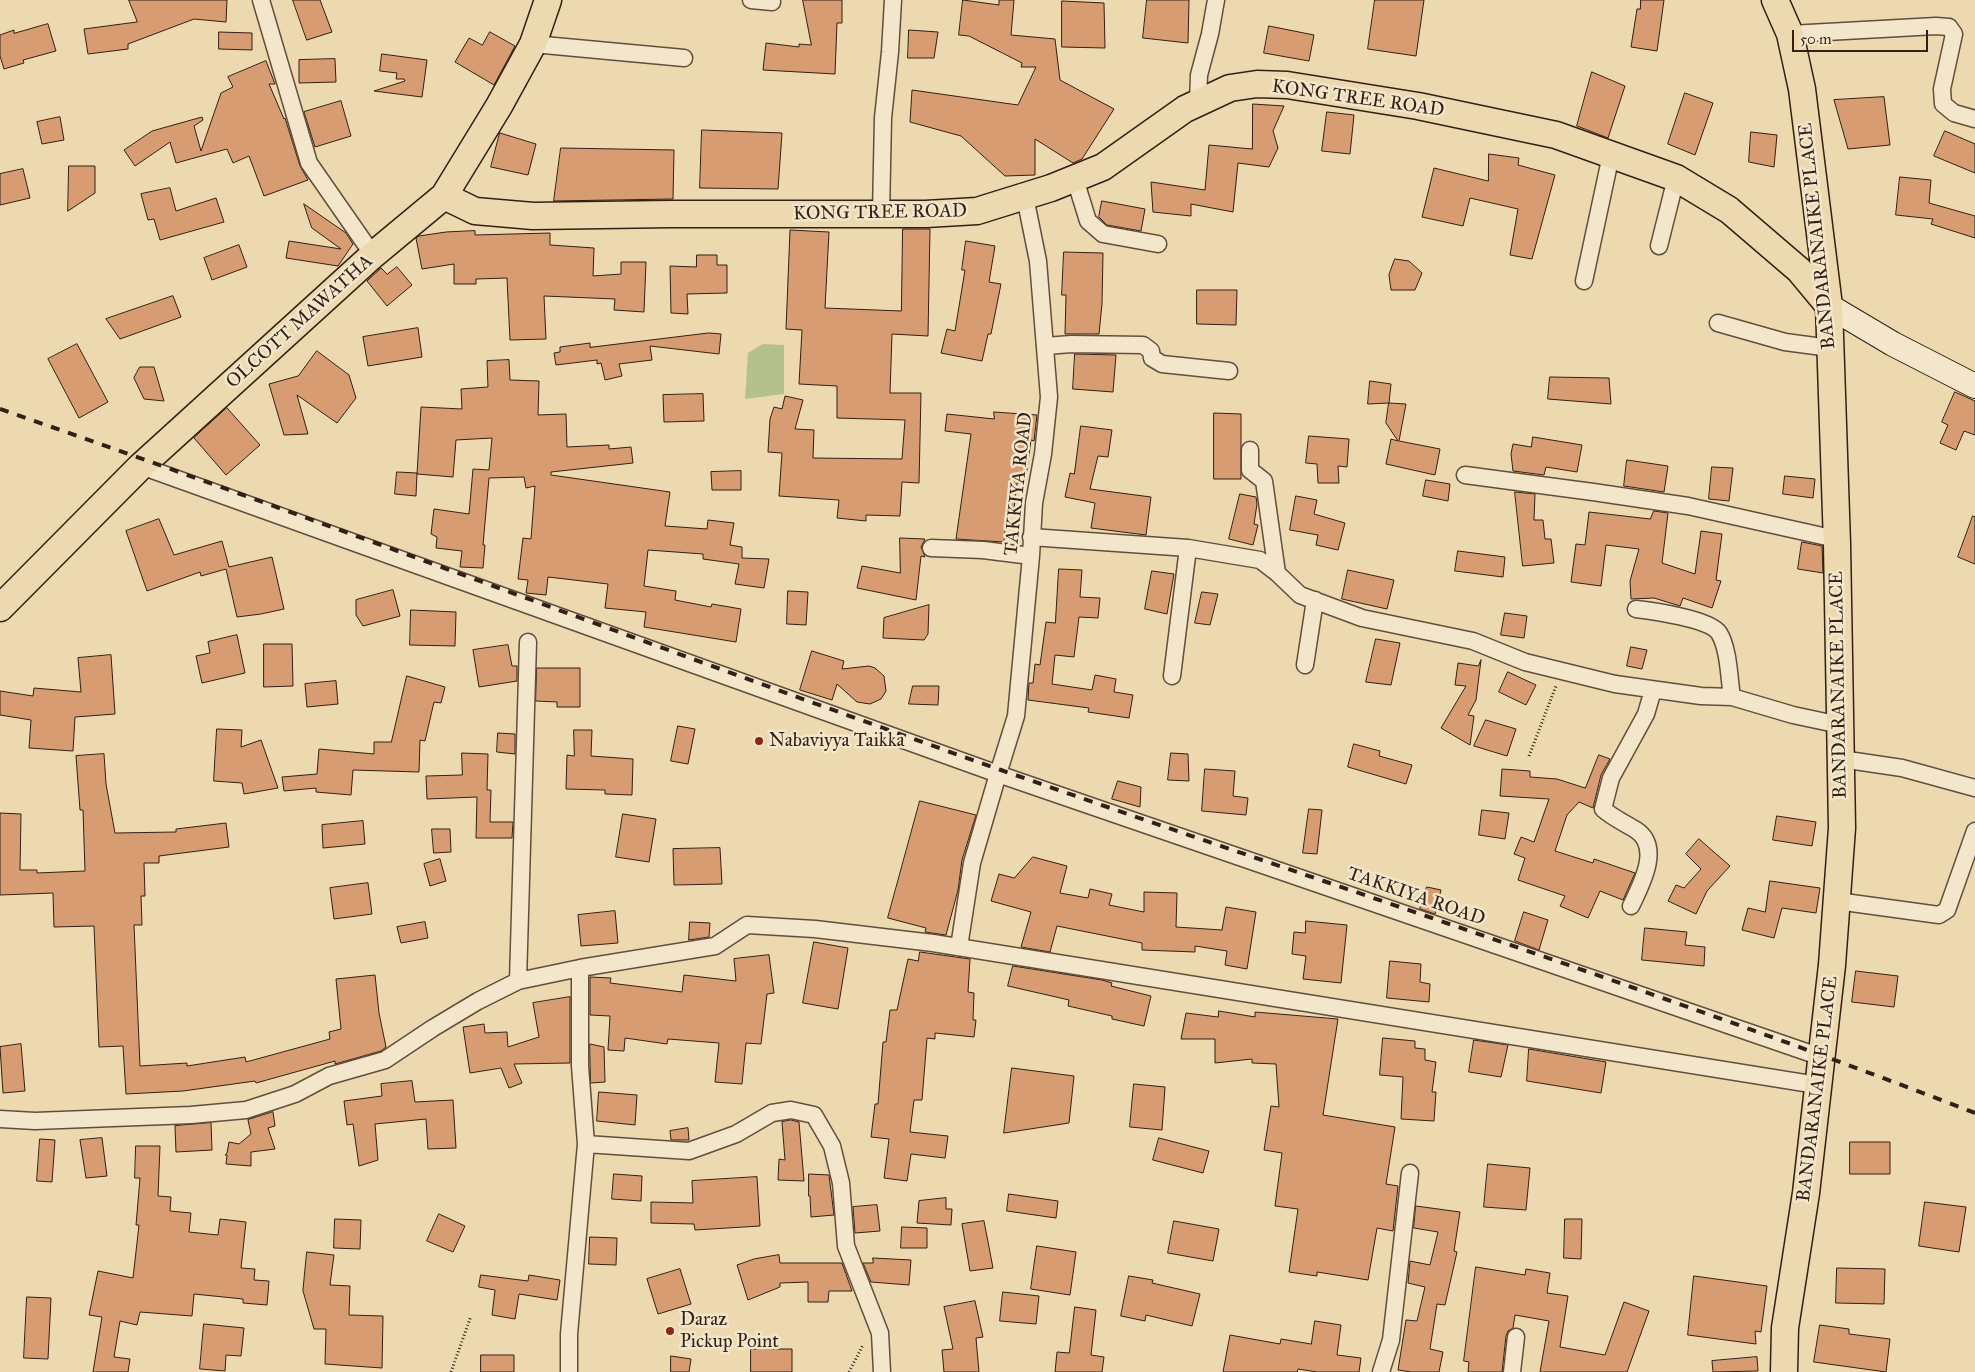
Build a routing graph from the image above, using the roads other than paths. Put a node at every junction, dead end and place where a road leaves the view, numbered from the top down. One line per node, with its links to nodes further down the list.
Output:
1 (261, 0): 21 (street)
2 (548, 0): 9 (main road, OLCOTT MAWATHA)
3 (751, 0): 7 (street)
4 (893, 0): 18 (street)
5 (1216, 0): 11 (street)
6 (1775, 0): 8 (main road, BANDARANAIKE PLACE)
7 (772, 2)
8 (1790, 34): 12 (street); 23 (main road, BANDARANAIKE PLACE)
9 (533, 44): 10 (street); 16 (main road, OLCOTT MAWATHA)
10 (684, 58)
11 (1198, 103): 13 (main road, KONG TREE ROAD); 15 (main road, KONG TREE ROAD)
12 (1975, 119)
13 (1611, 154): 14 (main road, KONG TREE ROAD); 22 (street)
14 (1676, 178): 20 (street); 23 (main road, KONG TREE ROAD)
15 (1075, 179): 17 (main road, KONG TREE ROAD); 19 (street)
16 (444, 196): 18 (main road, KONG TREE ROAD); 21 (main road, OLCOTT MAWATHA)
17 (1025, 197): 18 (main road, KONG TREE ROAD); 25 (street, TAKKIYA ROAD)
18 (881, 213)
19 (1158, 244)
20 (1659, 246)
21 (373, 255): 30 (main road, OLCOTT MAWATHA)
22 (1584, 281)
23 (1829, 306): 26 (main road, BANDARANAIKE PLACE); 28 (main road)
24 (1718, 323): 26 (street)
25 (1046, 346): 27 (street); 32 (street, TAKKIYA ROAD)
26 (1830, 348): 33 (main road, BANDARANAIKE PLACE)
27 (1229, 371)
28 (1975, 386)
29 (1250, 450): 37 (street)
30 (141, 466): 39 (main road, OLCOTT MAWATHA); 48 (street)
31 (1465, 476): 33 (street)
32 (1031, 537): 35 (street); 36 (street, TAKKIYA ROAD)
33 (1836, 539): 46 (main road, BANDARANAIKE PLACE)
34 (931, 548): 36 (street)
35 (1188, 548): 37 (street); 43 (street)
36 (1031, 556): 48 (street, TAKKIYA ROAD)
37 (1277, 573): 38 (street)
38 (1314, 600): 42 (street); 44 (street)
39 (0, 608)
40 (1636, 609): 45 (street)
41 (528, 642): 55 (street)
42 (1305, 665)
43 (1172, 676)
44 (1653, 690): 45 (street); 52 (street)
45 (1732, 697): 46 (street)
46 (1840, 726): 47 (main road, BANDARANAIKE PLACE)
47 (1840, 759): 49 (street); 51 (main road, BANDARANAIKE PLACE)
48 (998, 774): 53 (street, TAKKIYA ROAD); 56 (street, TAKKIYA ROAD)
49 (1975, 788)
50 (1975, 831): 51 (street)
51 (1837, 902): 56 (main road, BANDARANAIKE PLACE)
52 (1631, 906)
53 (959, 947): 54 (street); 57 (street)
54 (580, 968): 55 (street); 59 (street)
55 (518, 981): 58 (street)
56 (1820, 1057): 57 (main road, BANDARANAIKE PLACE)
57 (1818, 1085): 66 (main road, BANDARANAIKE PLACE)
58 (0, 1119)
59 (586, 1144): 62 (street); 63 (street)
60 (1410, 1173): 64 (street)
61 (1516, 1337): 65 (street)
62 (570, 1372)
63 (882, 1372)
64 (1381, 1372)
65 (1512, 1372)
66 (1784, 1372)

